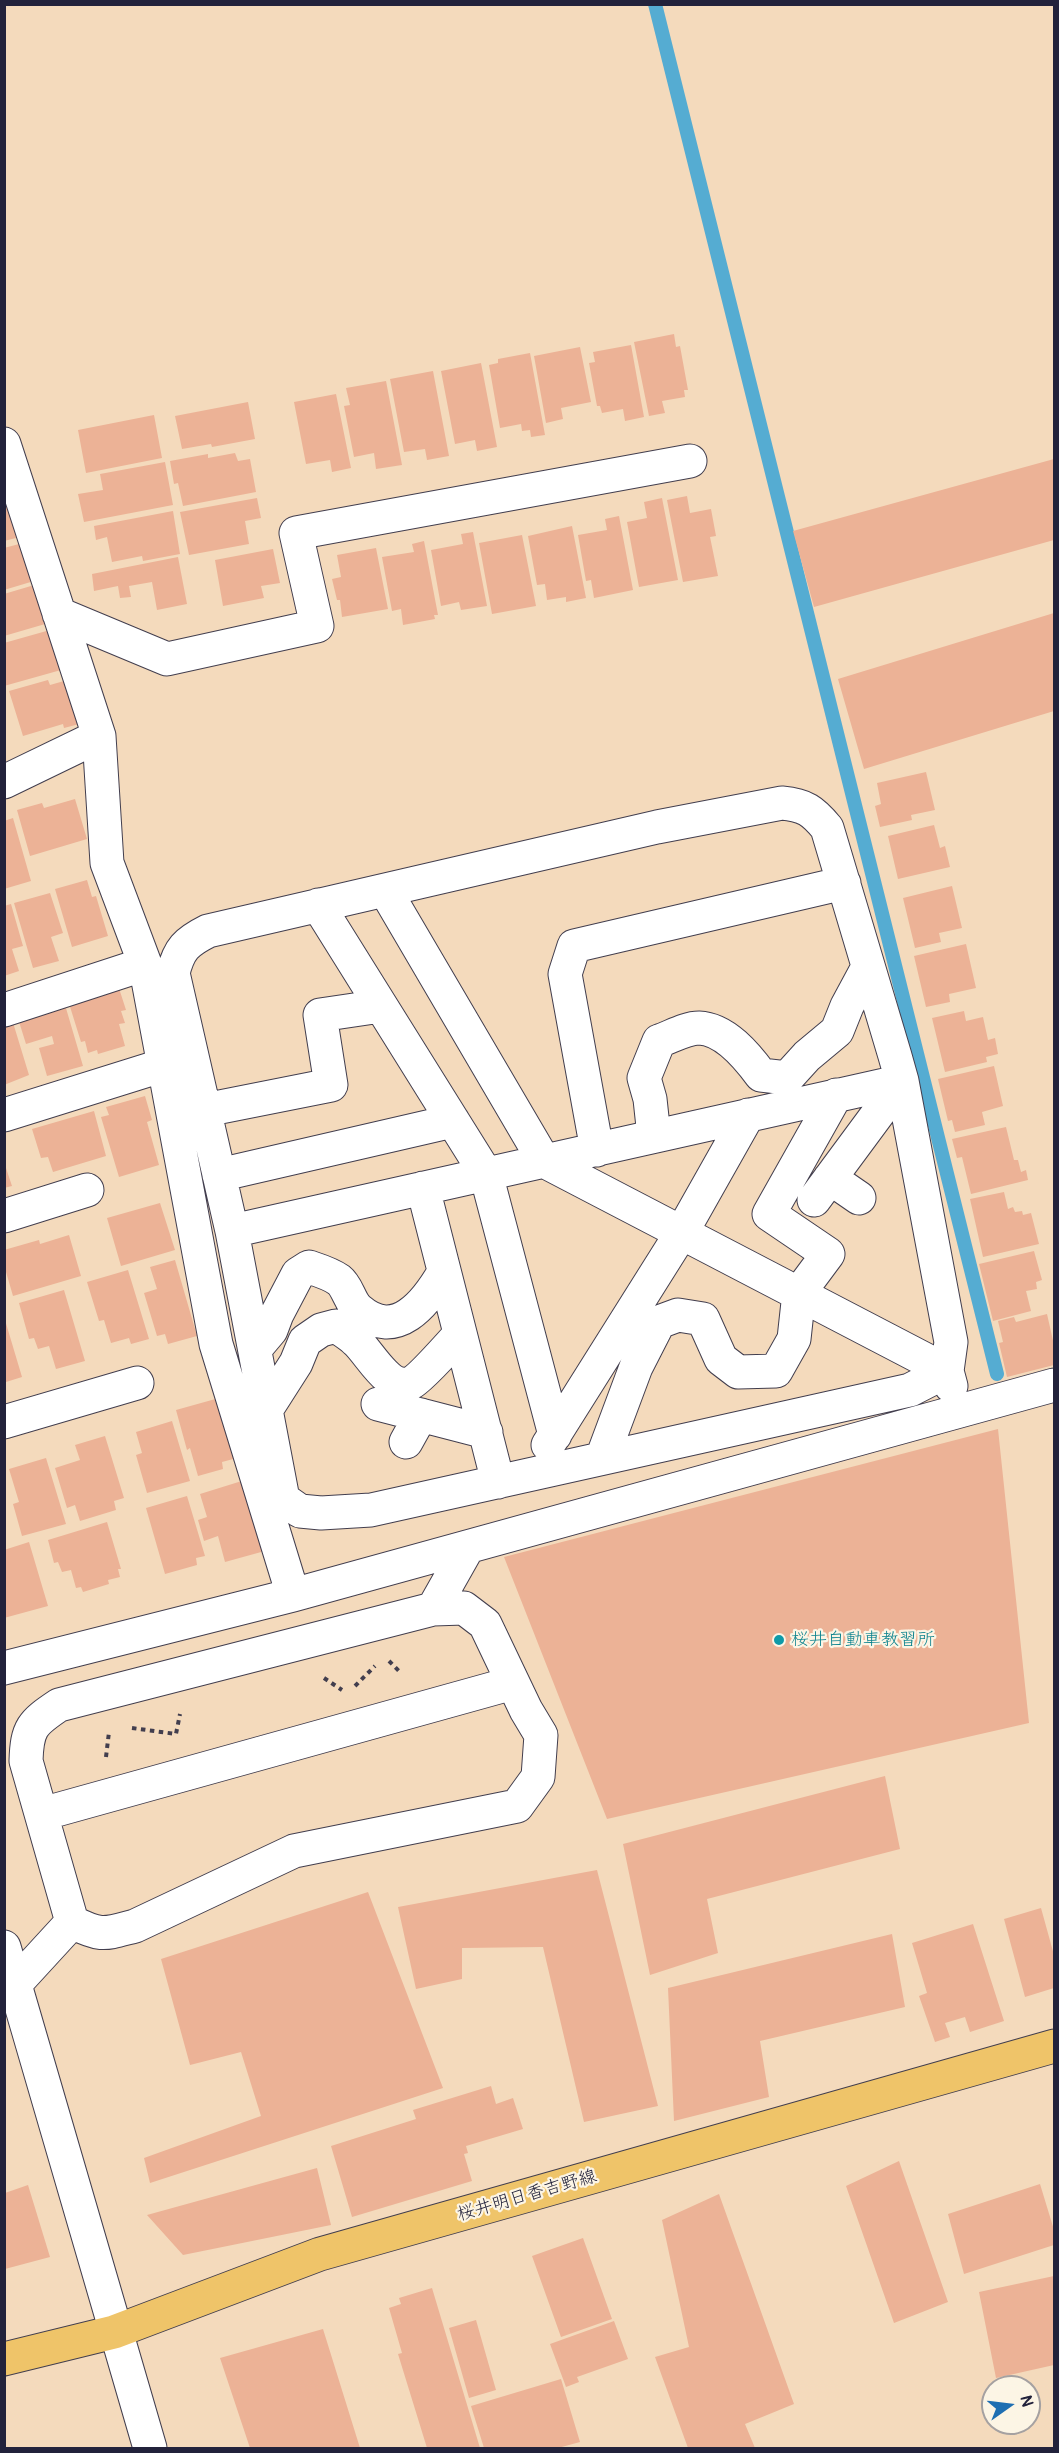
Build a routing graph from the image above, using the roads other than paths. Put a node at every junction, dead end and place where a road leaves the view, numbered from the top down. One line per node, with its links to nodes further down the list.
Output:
1 (4, 444): 3 (street)
2 (690, 461): 3 (street)
3 (59, 614): 4 (street)
4 (99, 736): 5 (street); 9 (street)
5 (4, 782)
6 (844, 883): 7 (street); 10 (street); 21 (street)
7 (385, 890): 8 (street); 22 (street)
8 (318, 905): 11 (street); 16 (street)
9 (145, 964): 12 (street); 13 (street)
10 (868, 967): 14 (street); 20 (street)
11 (381, 1006): 16 (street); 19 (street)
12 (4, 1010)
13 (164, 1065): 17 (street); 48 (street)
14 (902, 1081): 15 (street); 27 (street); 35 (street)
15 (836, 1095): 18 (street); 32 (street)
16 (205, 1110): 24 (street)
17 (4, 1115)
18 (748, 1116): 20 (street); 30 (street)
19 (453, 1121): 23 (street); 24 (street)
20 (654, 1136): 21 (street)
21 (597, 1149): 22 (street)
22 (544, 1161): 23 (street); 30 (street)
23 (486, 1174): 25 (street); 43 (street)
24 (219, 1175): 29 (street)
25 (423, 1188): 29 (street); 31 (street)
26 (87, 1191): 28 (street)
27 (859, 1198)
28 (4, 1216)
29 (232, 1231): 34 (street)
30 (682, 1232): 32 (street); 43 (street)
31 (444, 1272): 33 (street); 34 (street)
32 (799, 1293): 35 (street); 44 (street)
33 (460, 1334): 39 (street); 42 (street)
34 (255, 1349): 39 (street)
35 (946, 1371): 40 (street); 44 (street)
36 (137, 1383): 41 (street)
37 (1054, 1385): 40 (street)
38 (378, 1404): 42 (street)
39 (267, 1410): 46 (street)
40 (959, 1412): 47 (street)
41 (4, 1422)
42 (486, 1432): 46 (street)
43 (555, 1435): 45 (street)
44 (602, 1458): 45 (street)
45 (530, 1474): 46 (street)
46 (498, 1482)
47 (468, 1547): 48 (street); 49 (street)
48 (293, 1595): 50 (street)
49 (433, 1609): 51 (street); 52 (street)
50 (4, 1668)
51 (513, 1683): 52 (street); 53 (street)
52 (42, 1814): 53 (street)
53 (72, 1922): 55 (street)
54 (4, 1947): 55 (street)
55 (16, 1983): 57 (street)
56 (1054, 2046): 57 (main road, 桜井明日香吉野線)
57 (114, 2332): 58 (main road, 桜井明日香吉野線); 59 (street)
58 (4, 2359)
59 (150, 2448)

